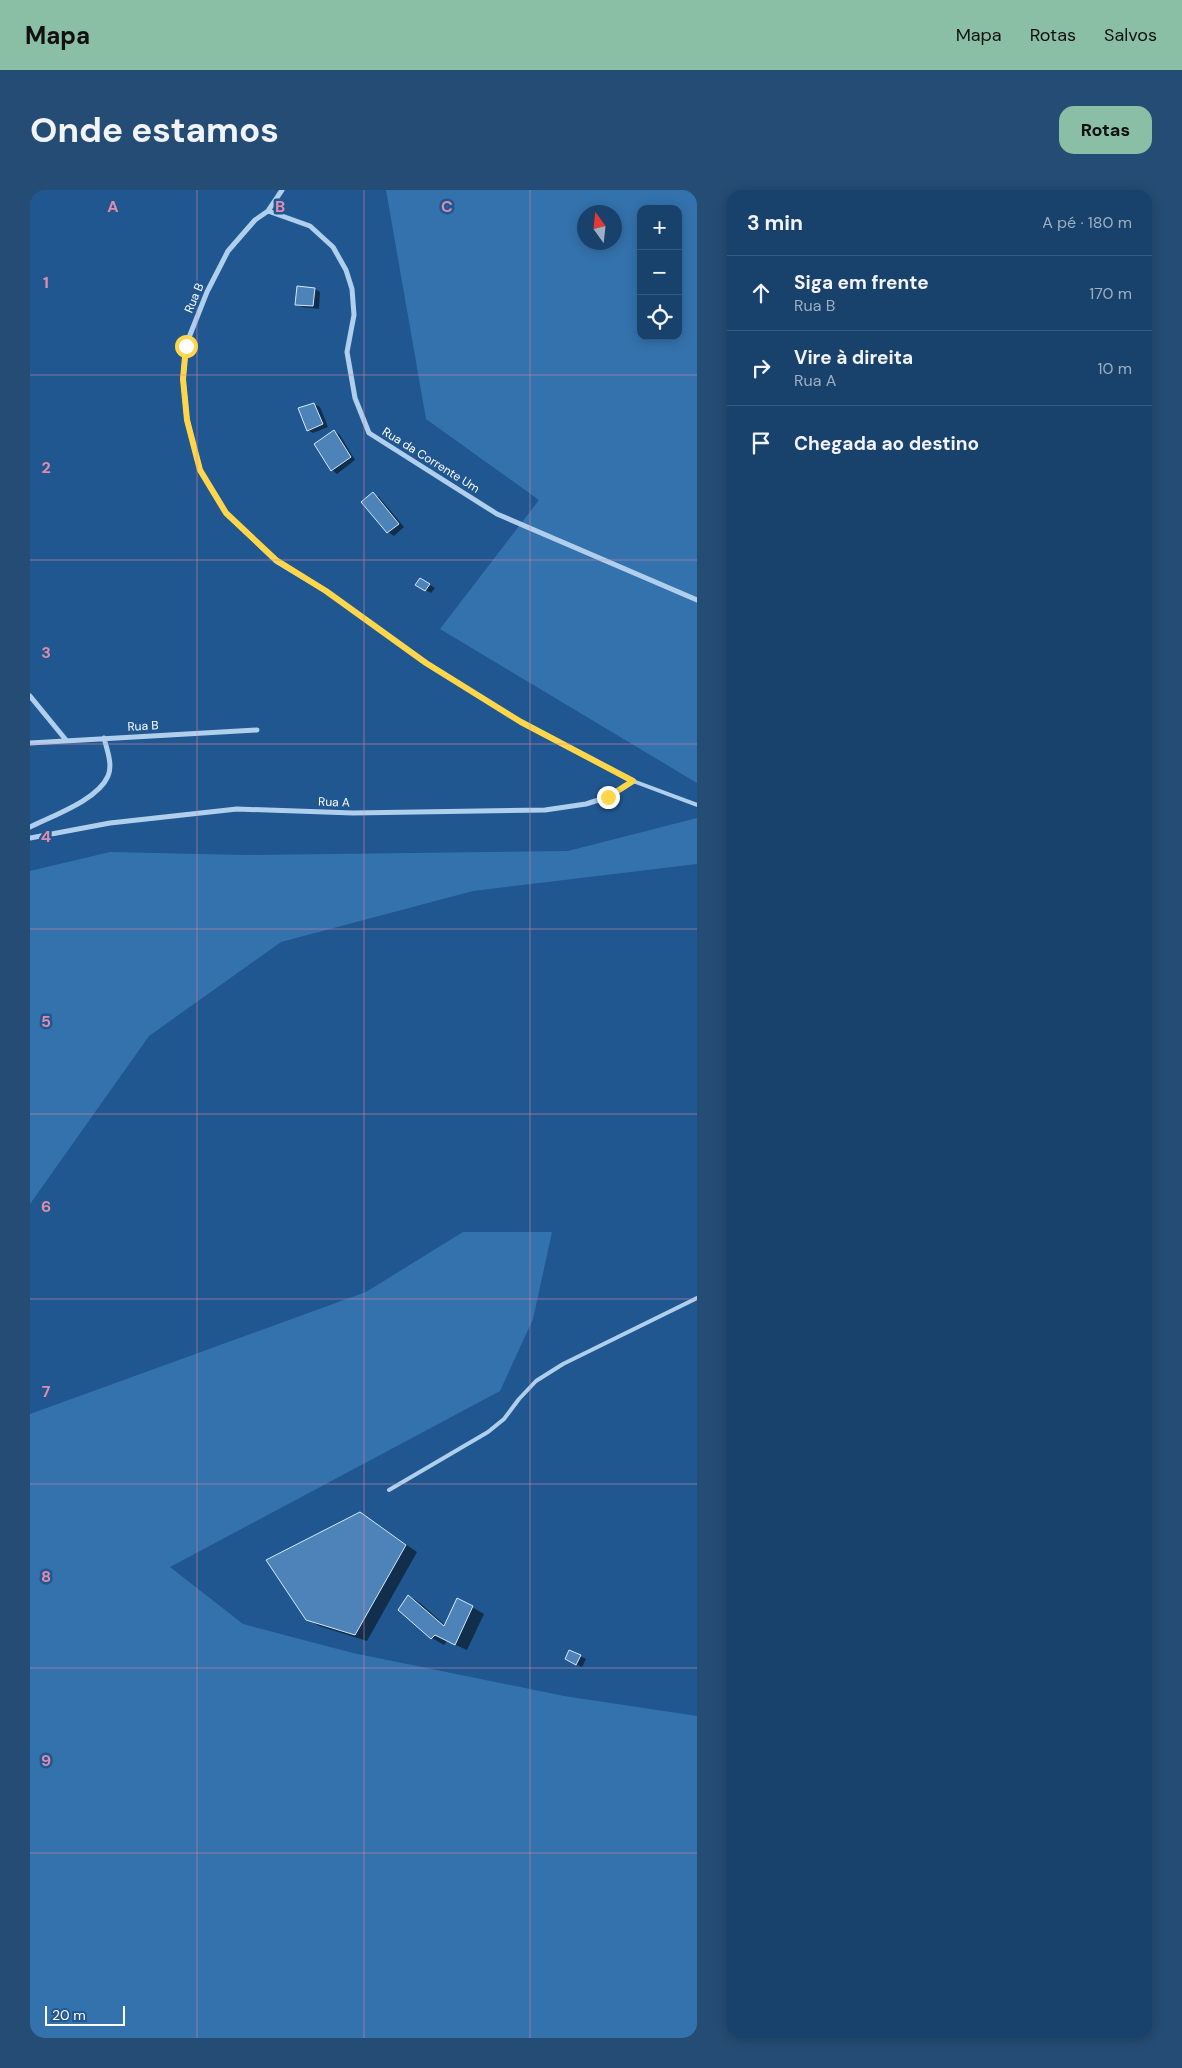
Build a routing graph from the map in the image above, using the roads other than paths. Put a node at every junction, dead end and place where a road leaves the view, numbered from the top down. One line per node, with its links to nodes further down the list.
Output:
1 (282, 190): 2 (street)
2 (268, 211): 3 (street, Rua da Corrente Um); 9 (street, Rua B)
3 (697, 600)
4 (30, 696): 7 (street)
5 (257, 730): 6 (street, Rua B)
6 (104, 738): 7 (street, Rua B); 11 (street)
7 (66, 740): 8 (street, Rua B)
8 (30, 743)
9 (633, 781): 10 (lane); 12 (street, Rua A)
10 (697, 805)
11 (30, 827)
12 (30, 838)
13 (697, 1298): 14 (lane)
14 (389, 1490)

